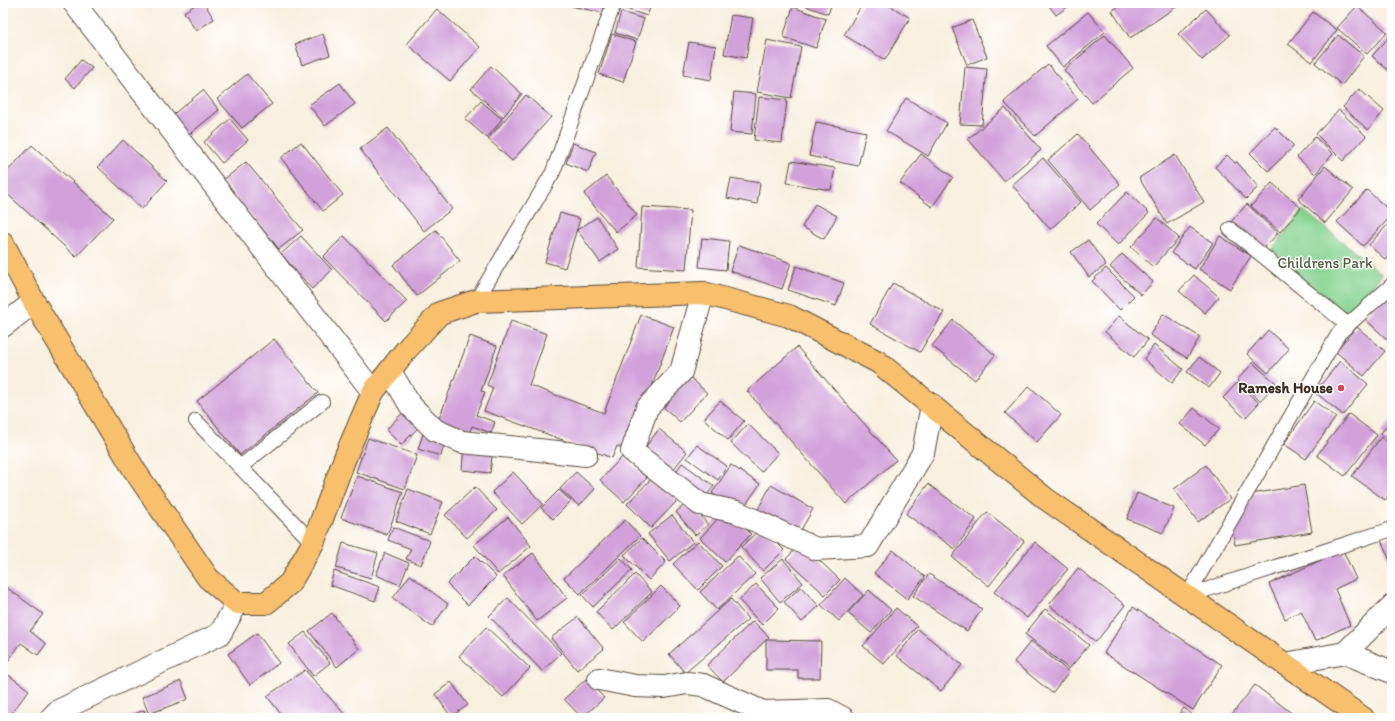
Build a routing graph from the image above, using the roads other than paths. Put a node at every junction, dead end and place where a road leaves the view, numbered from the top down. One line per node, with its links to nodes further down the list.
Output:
1 (74, 3): 12 (street)
2 (614, 3): 7 (lane)
3 (1230, 229): 9 (lane)
4 (3, 243): 8 (highway)
5 (1392, 285): 9 (lane)
6 (703, 293): 7 (highway); 14 (highway); 14 (street)
7 (476, 301): 11 (highway)
8 (34, 302): 10 (street); 21 (highway)
9 (1348, 325): 20 (lane)
10 (3, 326)
11 (390, 371): 12 (highway); 16 (street)
12 (373, 392): 19 (highway)
13 (322, 402): 17 (lane)
14 (932, 405): 20 (highway)
15 (196, 421): 17 (lane)
16 (586, 455)
17 (240, 467): 19 (lane)
18 (1392, 529): 20 (lane)
19 (313, 543): 21 (highway)
20 (1187, 596): 24 (highway)
21 (237, 603): 29 (street)
22 (1392, 606): 23 (street)
23 (1345, 653): 24 (street); 25 (street)
24 (1284, 664): 28 (highway)
25 (1392, 672)
26 (599, 679): 27 (street)
27 (761, 715): 30 (street)
28 (1354, 716)
29 (51, 718)
30 (843, 718)

